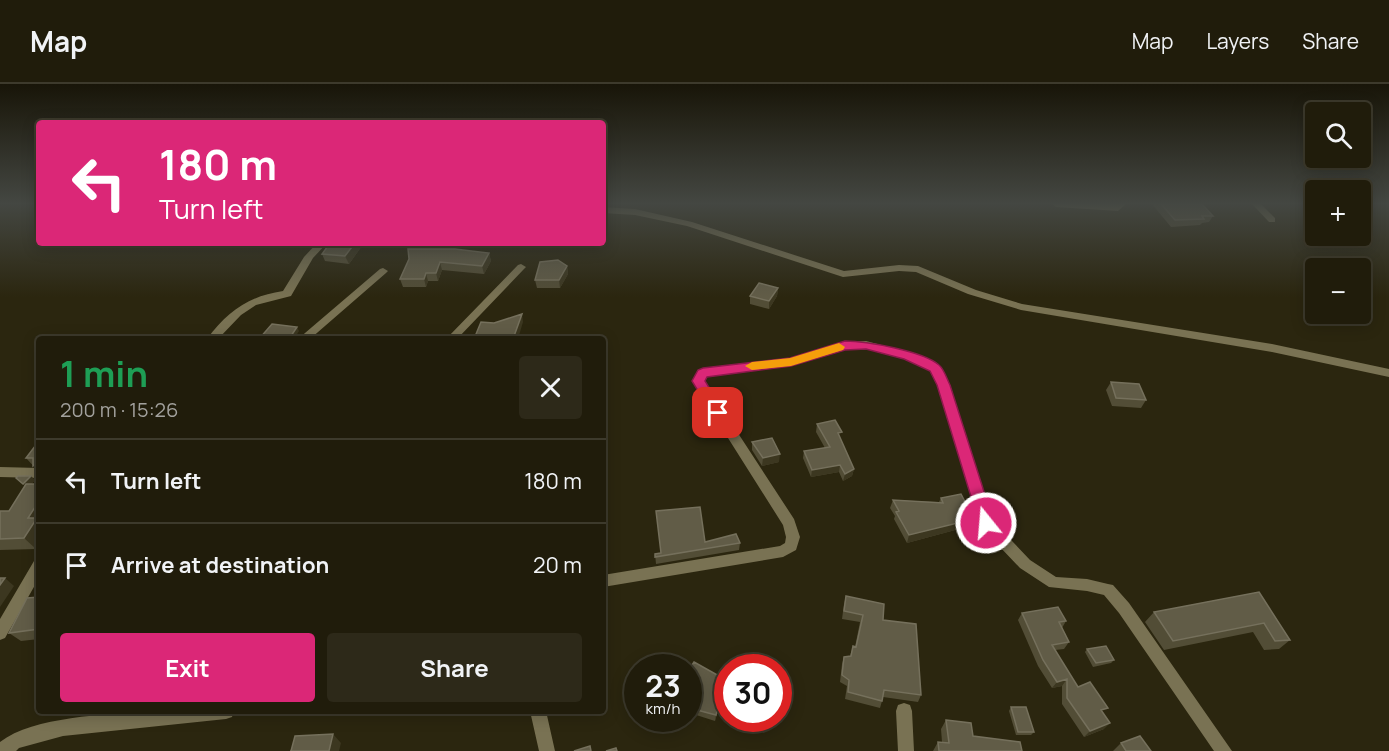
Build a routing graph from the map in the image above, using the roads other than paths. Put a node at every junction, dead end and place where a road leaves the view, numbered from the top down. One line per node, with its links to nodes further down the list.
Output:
1 (722, 235): 8 (street)
2 (319, 246): 5 (street)
3 (521, 267): 7 (street)
4 (383, 271): 6 (street)
5 (215, 336)
6 (307, 336)
7 (454, 336)
8 (1389, 373)
9 (0, 472): 10 (street)
10 (36, 473)
11 (36, 570): 13 (street)
12 (606, 580): 20 (street)
13 (0, 633)
14 (904, 711): 19 (street)
15 (179, 714): 17 (street)
16 (539, 714): 18 (street)
17 (2, 751)
18 (547, 751)
19 (906, 751)
20 (1224, 751)

